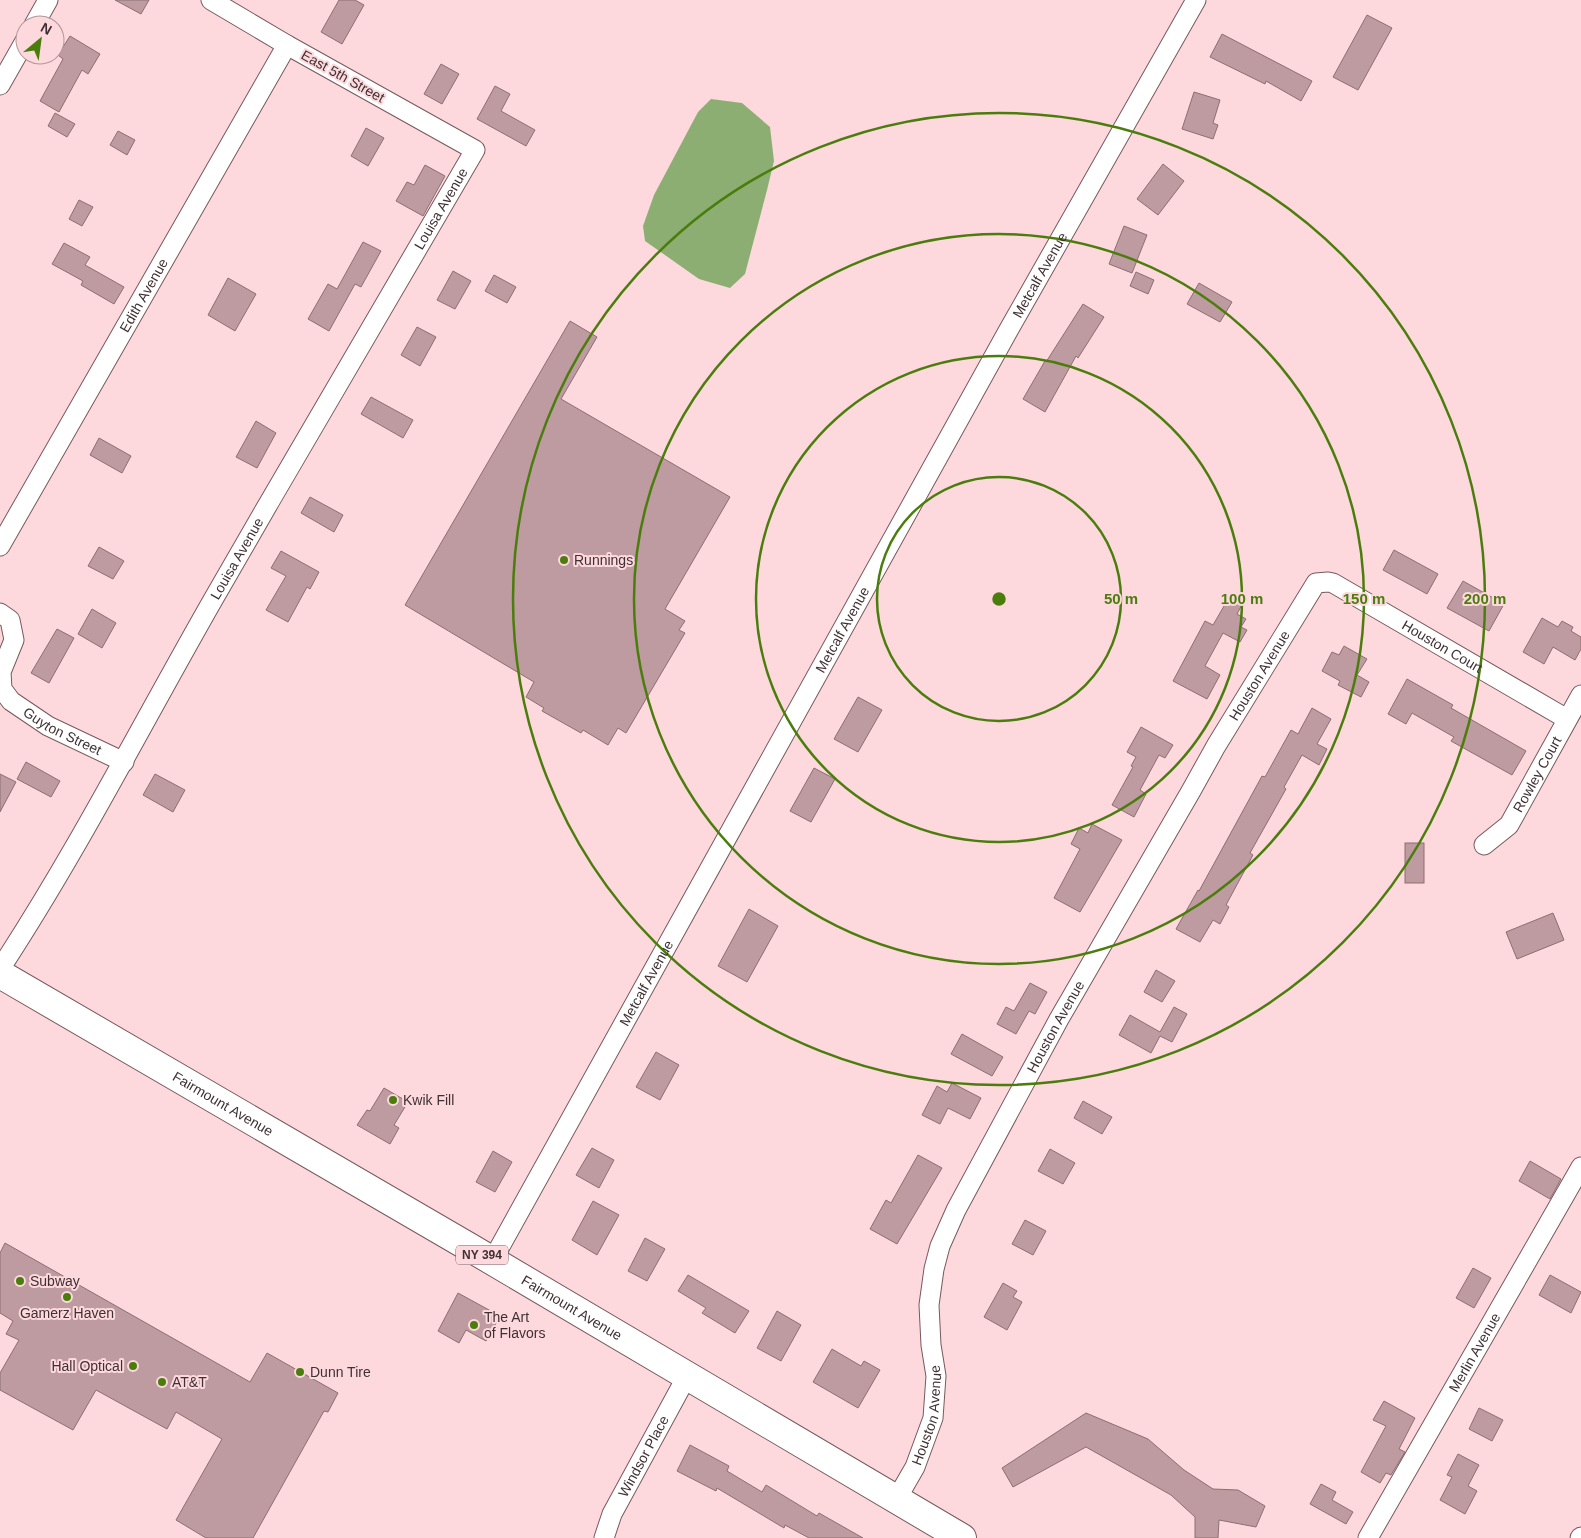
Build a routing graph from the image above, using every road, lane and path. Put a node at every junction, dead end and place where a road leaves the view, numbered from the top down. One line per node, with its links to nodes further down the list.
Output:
1 (48, 0): 4 (street)
2 (211, 0): 5 (street, East 5th Street)
3 (1196, 0): 19 (street, Metcalf Avenue)
4 (40, 15)
5 (287, 45): 8 (street, East 5th Street); 9 (street, Edith Avenue)
6 (15, 59): 7 (street)
7 (0, 85)
8 (475, 150): 14 (street, Louisa Avenue)
9 (0, 546)
10 (1316, 583): 13 (street, Houston Court); 21 (street, Houston Avenue)
11 (0, 613): 14 (street, Guyton Street)
12 (1581, 695): 13 (street, Rowley Court)
13 (1567, 719): 15 (street, Rowley Court)
14 (124, 762): 16 (street, Louisa Avenue)
15 (1484, 845)
16 (0, 969)
17 (0, 974): 19 (main road, Fairmount Avenue / NY 394)
18 (1581, 1167): 24 (street, Merlin Avenue)
19 (492, 1261): 20 (main road, Fairmount Avenue / NY 394)
20 (687, 1376): 21 (main road, Fairmount Avenue / NY 394); 22 (street, Windsor Place)
21 (896, 1500): 23 (main road, Fairmount Avenue / NY 394)
22 (604, 1538)
23 (962, 1538)
24 (1368, 1538)

